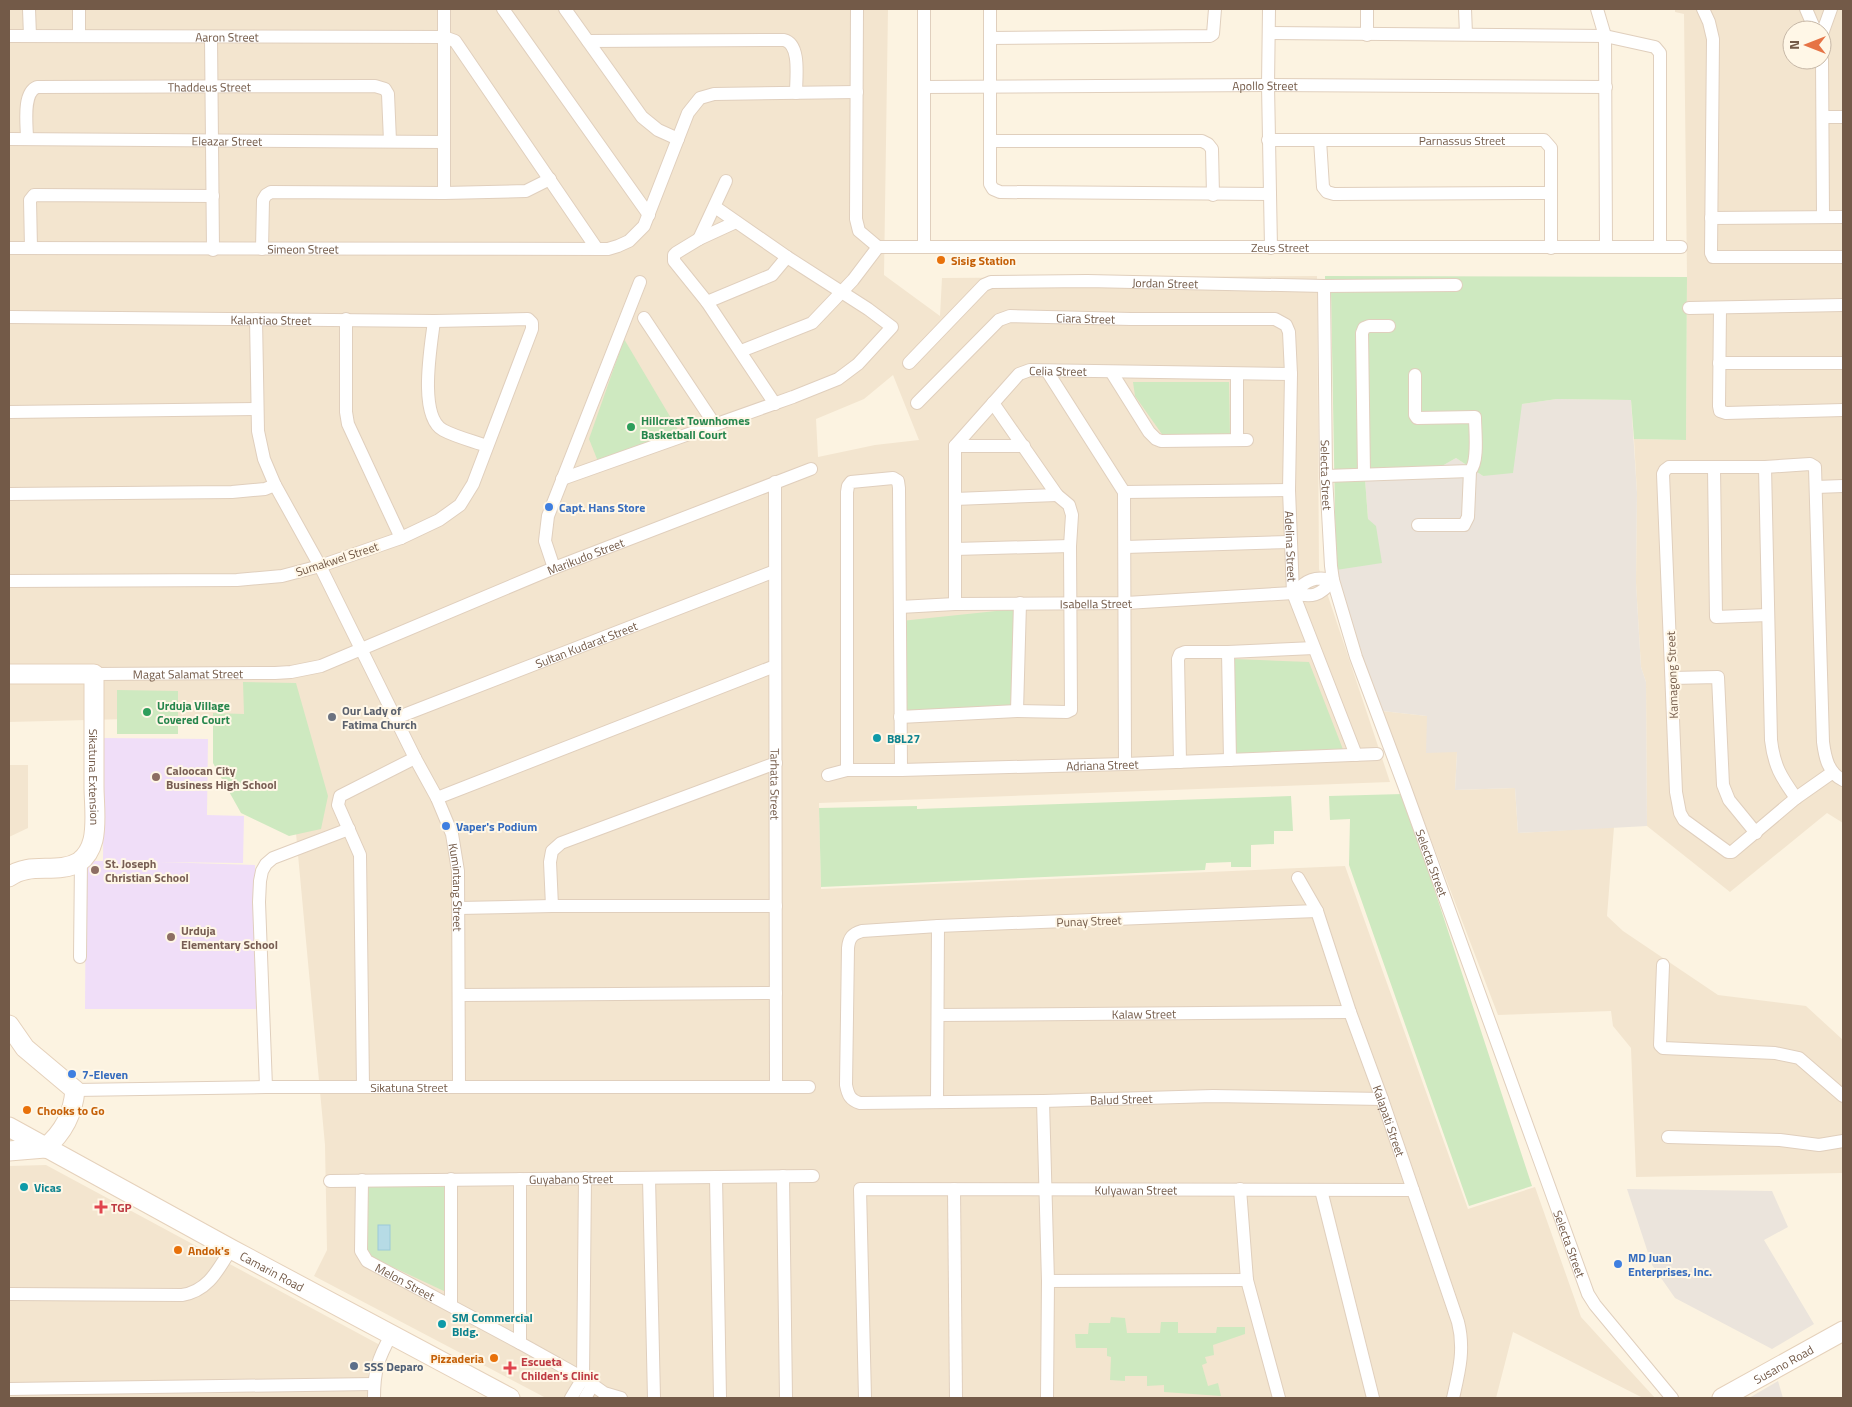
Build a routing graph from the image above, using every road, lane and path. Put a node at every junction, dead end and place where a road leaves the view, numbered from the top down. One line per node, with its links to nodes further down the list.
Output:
1 (29, 9): 19 (street)
2 (79, 9): 20 (street)
3 (444, 9): 23 (street)
4 (503, 9): 53 (street)
5 (565, 9): 25 (street)
6 (857, 9): 32 (street)
7 (924, 9): 30 (street)
8 (990, 9): 24 (street)
9 (1215, 9): 24 (street)
10 (1269, 9): 15 (street)
11 (1367, 9): 17 (street)
12 (1466, 9): 16 (street)
13 (1597, 9): 21 (street)
14 (1705, 10): 56 (street)
15 (1269, 33): 17 (street); 27 (street)
16 (1466, 34): 17 (street); 21 (street)
17 (1367, 35)
18 (9, 36): 19 (street, Aaron Street)
19 (30, 36): 20 (street, Aaron Street)
20 (79, 36): 22 (street, Aaron Street)
21 (1605, 36): 31 (street); 61 (street)
22 (211, 37): 23 (street, Aaron Street); 28 (street)
23 (444, 37): 44 (street); 45 (street)
24 (990, 38): 29 (street)
25 (588, 41): 33 (street); 38 (street)
26 (1822, 70): 34 (street)
27 (1268, 85): 29 (street, Apollo Street); 31 (street, Apollo Street); 39 (street)
28 (212, 86): 37 (street, Thaddeus Street); 41 (street); 43 (street, Thaddeus Street)
29 (990, 86): 30 (street, Apollo Street); 42 (street)
30 (924, 87): 60 (street)
31 (1606, 87): 67 (street)
32 (856, 92): 33 (street, Simeon Street); 59 (street)
33 (796, 93): 38 (street, Simeon Street)
34 (1823, 117): 35 (street); 54 (street)
35 (1843, 117)
36 (9, 139): 37 (street, Eleazar Street)
37 (27, 139): 41 (street, Eleazar Street)
38 (678, 139): 53 (street, Simeon Street)
39 (1268, 140): 40 (street, Parnassus Street); 49 (street)
40 (1320, 140): 48 (street); 48 (street, Parnassus Street)
41 (212, 141): 43 (street, Eleazar Street); 51 (street)
42 (990, 141): 50 (street); 50 (street)
43 (390, 142): 44 (street, Eleazar Street)
44 (444, 142): 47 (street)
45 (550, 179): 47 (street); 69 (street)
46 (726, 181): 52 (street)
47 (444, 193): 68 (street)
48 (1551, 193): 66 (street, Parnassus Street)
49 (1270, 194): 50 (street); 65 (street)
50 (1213, 195)
51 (213, 196): 64 (street); 70 (street)
52 (715, 207): 57 (street); 58 (street)
53 (649, 215): 69 (street, Simeon Street)
54 (1823, 217): 55 (street); 56 (street)
55 (1843, 217)
56 (1711, 218): 72 (street)
57 (736, 222): 58 (street); 71 (street)
58 (699, 239): 77 (street)
59 (878, 246): 60 (street, Zeus Street); 76 (street)
60 (924, 247): 65 (street, Zeus Street)
61 (1660, 247): 62 (street, Zeus Street); 67 (street, Zeus Street)
62 (1681, 247)
63 (9, 248): 64 (street, Simeon Street)
64 (31, 248): 70 (street, Simeon Street)
65 (1270, 248): 66 (street, Zeus Street)
66 (1551, 248): 67 (street, Zeus Street)
67 (1606, 248)
68 (262, 249): 69 (street, Simeon Street); 70 (street, Simeon Street)
69 (597, 249)
70 (213, 250)
71 (787, 257): 76 (street); 77 (street)
72 (1843, 258)
73 (640, 282): 114 (street)
74 (1456, 285): 75 (street, Jordan Street)
75 (1324, 286): 91 (street, Jordan Street); 113 (street, Selecta Street)
76 (842, 291): 89 (street); 100 (street)
77 (706, 302): 89 (street)
78 (1843, 305): 80 (street)
79 (1689, 308): 80 (street)
80 (1720, 308): 92 (street)
81 (9, 317): 83 (street, Kalantiao Street)
82 (644, 318): 104 (street)
83 (256, 319): 84 (street, Kalantiao Street); 101 (street, Kumintang Street)
84 (346, 319): 85 (street, Kalantiao Street); 125 (street)
85 (434, 321): 86 (street, Kalantiao Street); 105 (street)
86 (532, 323): 105 (street, Sumakwel Street)
87 (1286, 325): 96 (street, Adelina Street); 98 (street, Ciara Street)
88 (1389, 326): 112 (street)
89 (740, 351): 100 (street)
90 (1843, 362): 92 (street)
91 (909, 363)
92 (1719, 363): 102 (street)
93 (1047, 371): 94 (street, Celia Street); 99 (street, Celia Street); 120 (street)
94 (1112, 373): 95 (street, Celia Street); 95 (street)
95 (1237, 374): 96 (street, Celia Street)
96 (1291, 374): 119 (street, Adelina Street)
97 (1415, 375): 111 (street)
98 (917, 403)
99 (993, 403): 106 (street, Celia Street); 107 (street)
100 (775, 404): 104 (street)
101 (256, 409): 103 (street); 116 (street, Kumintang Street)
102 (1843, 410)
103 (9, 412)
104 (715, 425): 114 (street)
105 (487, 446): 125 (street, Sumakwel Street)
106 (956, 446): 107 (street); 123 (street)
107 (1024, 446): 122 (street)
108 (1714, 468): 109 (street); 141 (street); 148 (street, Kamagong Street)
109 (1765, 468): 117 (street); 141 (street)
110 (811, 469): 115 (street, Marikudo Street)
111 (1470, 471): 112 (street); 124 (street)
112 (1364, 474): 113 (street)
113 (1326, 476): 133 (street, Selecta Street)
114 (562, 479): 131 (street)
115 (775, 482): 131 (street, Marikudo Street); 132 (street, Tarhata Street)
116 (275, 485): 121 (street); 130 (street, Kumintang Street)
117 (1816, 486): 118 (street); 162 (street)
118 (1843, 486)
119 (1289, 490): 120 (street); 126 (street, Adelina Street)
120 (1124, 492): 128 (street)
121 (9, 494)
122 (1058, 495): 123 (street); 127 (street)
123 (954, 499): 129 (street)
124 (1418, 526)
125 (401, 538): 130 (street, Sumakwel Street)
126 (1290, 542): 128 (street); 135 (street, Adelina Street)
127 (1070, 546): 129 (street); 136 (street)
128 (1126, 547): 138 (street)
129 (954, 549): 139 (street)
130 (320, 566): 134 (street, Sumakwel Street); 142 (street, Kumintang Street)
131 (554, 568): 142 (street, Marikudo Street)
132 (775, 571): 145 (street, Tarhata Street); 151 (street, Sultan Kudarat Street)
133 (1333, 580): 135 (street, Isabella Street); 237 (street, Selecta Street)
134 (9, 581)
135 (1293, 593): 138 (street, Isabella Street); 143 (street, Adelina Street)
136 (1072, 602): 137 (street, Isabella Street); 138 (street, Isabella Street); 149 (street)
137 (1020, 603): 139 (street, Isabella Street); 149 (street)
138 (1126, 603): 158 (street)
139 (954, 604): 140 (street, Isabella Street)
140 (900, 607): 150 (street); 159 (street)
141 (1768, 615): 164 (street)
142 (362, 648): 147 (street, Magat Salamat Street); 151 (street, Kumintang Street)
143 (1314, 648): 144 (street); 153 (street, Adelina Street)
144 (1228, 652): 155 (street); 156 (street)
145 (776, 666): 157 (street, Tarhata Street); 163 (street)
146 (9, 674): 147 (main road, Magat Salamat Street)
147 (94, 674): 167 (main road, Sikatuna Extension)
148 (1672, 678): 166 (street); 166 (street, Kamagong Street)
149 (1017, 711): 150 (street)
150 (900, 717): 160 (street)
151 (396, 718): 154 (street, Kumintang Street)
152 (1377, 754): 153 (street, Adriana Street)
153 (1356, 755): 155 (street, Adriana Street)
154 (415, 758): 163 (street, Kumintang Street); 165 (street)
155 (1230, 760): 156 (street, Adriana Street)
156 (1180, 762): 158 (street, Adriana Street)
157 (776, 763): 170 (street); 171 (street, Tarhata Street)
158 (1126, 764): 160 (street, Adriana Street)
159 (847, 770): 160 (street, Adriana Street); 161 (street, Adriana Street)
160 (900, 770)
161 (828, 775)
162 (1838, 776): 164 (street)
163 (437, 798): 172 (street, Kumintang Street)
164 (1796, 798): 166 (street)
165 (349, 829): 183 (street); 184 (street)
166 (1756, 833)
167 (81, 860): 168 (main road); 175 (street)
168 (9, 877)
169 (1298, 878): 173 (street, Kalapati Street)
170 (552, 906): 171 (street); 172 (street)
171 (776, 906): 177 (street, Tarhata Street)
172 (458, 908): 178 (street, Kumintang Street)
173 (1317, 912): 174 (street, Punay Street); 179 (street, Kalapati Street)
174 (938, 926): 180 (street); 191 (street, Punay Street)
175 (80, 957)
176 (1663, 965): 188 (street)
177 (776, 993): 178 (street); 182 (street, Tarhata Street)
178 (459, 995): 185 (street, Kumintang Street)
179 (1350, 1012): 180 (street, Kalaw Street); 189 (street, Kalapati Street)
180 (938, 1016): 192 (street)
181 (9, 1025): 187 (main road)
182 (776, 1086): 185 (street, Sikatuna Street); 186 (street, Sikatuna Street)
183 (266, 1087): 184 (street, Sikatuna Street); 187 (street, Sikatuna Street)
184 (363, 1087): 185 (street, Sikatuna Street)
185 (459, 1087)
186 (810, 1087)
187 (75, 1090): 196 (main road)
188 (1843, 1096)
189 (1382, 1099): 190 (street, Balud Street); 211 (street, Kalapati Street)
190 (1043, 1101): 192 (street, Balud Street); 208 (street)
191 (860, 1102): 192 (street, Balud Street)
192 (937, 1102)
193 (9, 1127): 196 (main road, Camarin Road)
194 (1668, 1137): 195 (street)
195 (1843, 1141)
196 (45, 1148): 197 (main road); 212 (main road, Camarin Road)
197 (9, 1152)
198 (783, 1176): 199 (street, Guyabano Street); 200 (street, Guyabano Street); 230 (street)
199 (813, 1176)
200 (716, 1177): 202 (street, Guyabano Street); 229 (street)
201 (584, 1178): 202 (street, Guyabano Street); 204 (street, Guyabano Street); 220 (street)
202 (649, 1178): 228 (street)
203 (451, 1179): 204 (street, Guyabano Street); 206 (street, Guyabano Street); 216 (street)
204 (520, 1179): 219 (street)
205 (330, 1180): 206 (street, Guyabano Street)
206 (362, 1180): 216 (street, Melon Street)
207 (954, 1189): 208 (street, Kulyawan Street); 231 (street, Kulyawan Street); 232 (street)
208 (1045, 1189): 209 (street, Kulyawan Street); 214 (street)
209 (1240, 1189): 210 (street, Kulyawan Street); 213 (street)
210 (1321, 1190): 211 (street, Kulyawan Street); 235 (street)
211 (1413, 1190): 236 (street, Kalapati Street)
212 (230, 1249): 215 (street); 218 (main road, Camarin Road)
213 (1247, 1280): 214 (street); 234 (street)
214 (1048, 1282): 233 (street)
215 (9, 1294)
216 (451, 1305): 219 (street, Melon Street)
217 (1843, 1331): 238 (main road, Susano Road)
218 (392, 1334): 221 (street); 224 (main road, Camarin Road)
219 (520, 1343): 220 (street, Melon Street)
220 (588, 1382): 225 (street); 226 (street); 227 (street, Melon Street)
221 (374, 1384): 222 (street); 223 (street)
222 (9, 1389)
223 (374, 1398)
224 (510, 1398)
225 (571, 1398)
226 (585, 1398)
227 (621, 1398)
228 (654, 1398)
229 (720, 1398)
230 (786, 1398)
231 (865, 1398)
232 (956, 1398)
233 (1047, 1398)
234 (1280, 1398)
235 (1373, 1398)
236 (1453, 1398)
237 (1672, 1398)
238 (1722, 1398)

